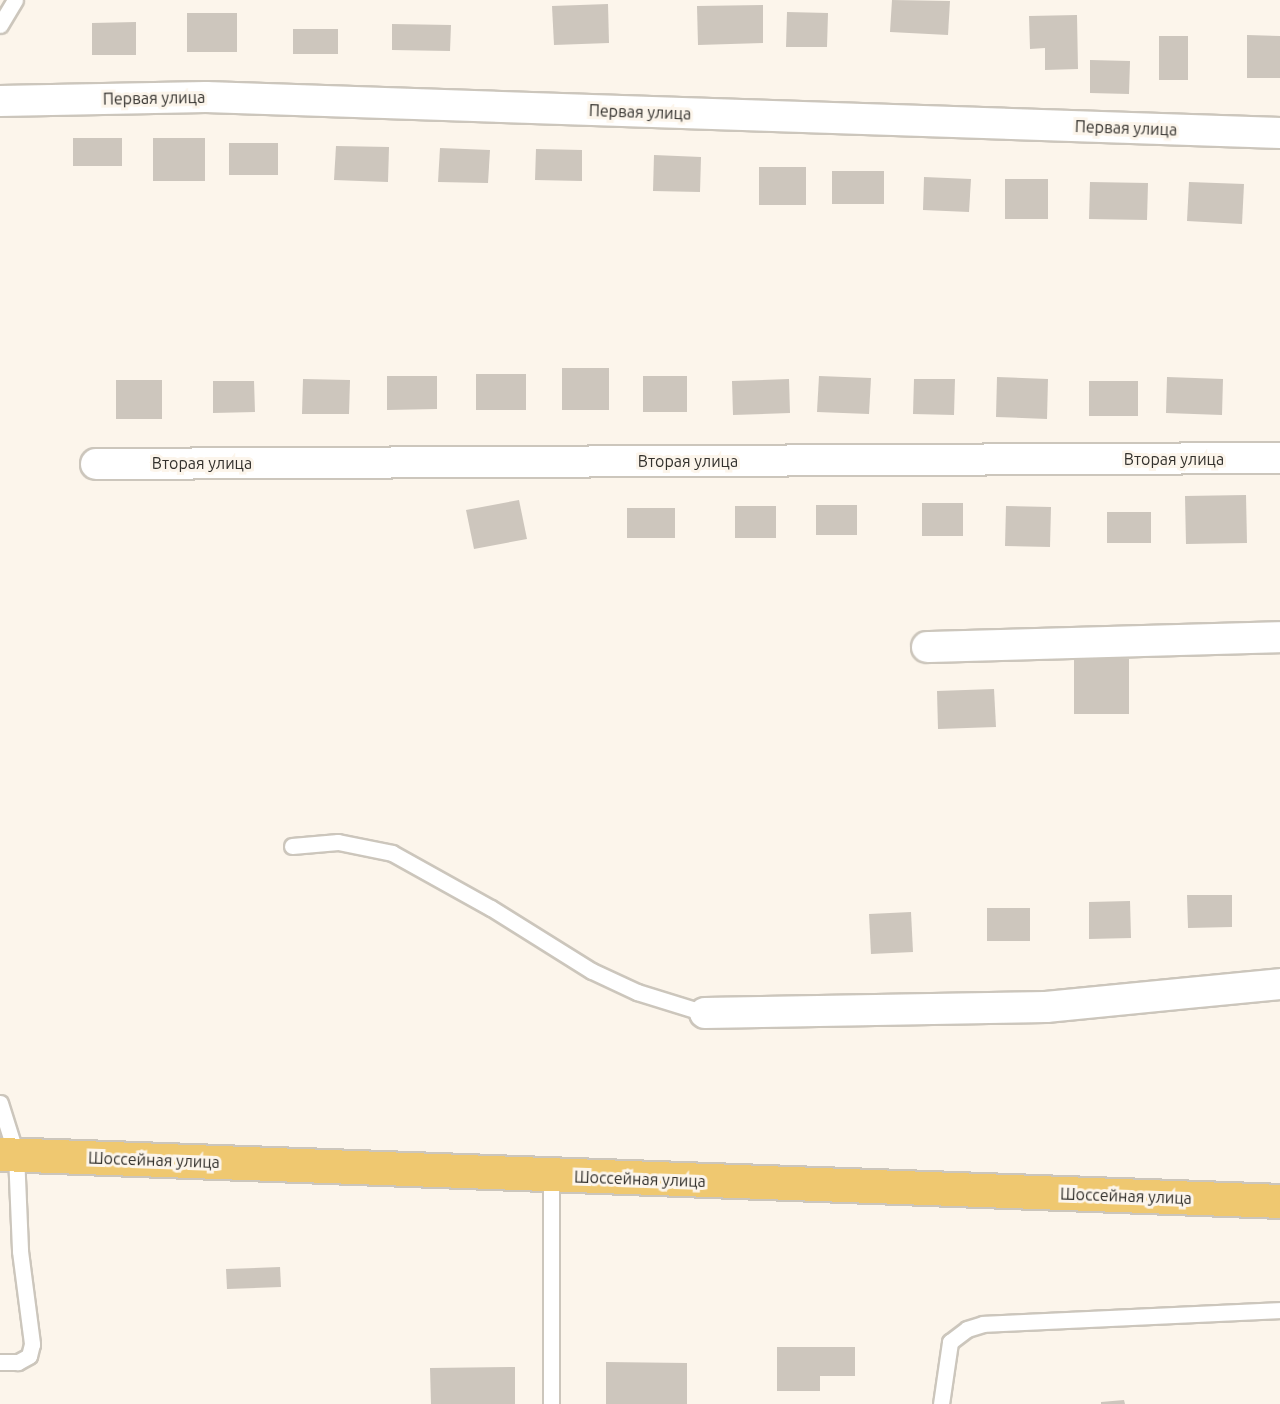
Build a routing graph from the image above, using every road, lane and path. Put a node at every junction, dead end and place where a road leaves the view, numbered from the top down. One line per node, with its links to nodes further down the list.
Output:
1 (15, 0): 2 (lane)
2 (0, 25)
3 (0, 101): 4 (street, Первая улица)
4 (1280, 133)
5 (1280, 458): 6 (street, Вторая улица)
6 (96, 464)
7 (1280, 637): 8 (street)
8 (927, 647)
9 (292, 846): 11 (lane)
10 (1280, 984): 11 (street)
11 (705, 1013)
12 (0, 1103): 13 (lane)
13 (8, 1154): 14 (main road, Шоссейная улица); 17 (lane)
14 (551, 1176): 15 (main road, Шоссейная улица); 18 (lane)
15 (1280, 1201)
16 (1280, 1310): 19 (lane)
17 (0, 1362)
18 (551, 1404)
19 (941, 1404)

